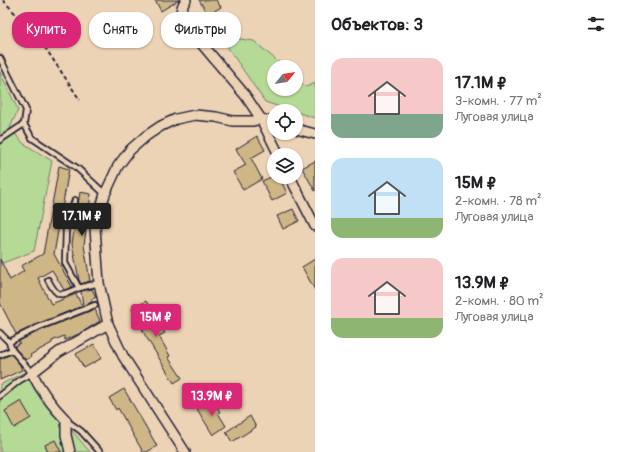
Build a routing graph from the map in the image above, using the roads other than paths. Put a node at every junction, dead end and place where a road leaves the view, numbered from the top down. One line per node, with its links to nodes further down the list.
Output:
1 (186, 0): 3 (street)
2 (0, 58): 5 (lane)
3 (261, 119): 4 (street); 9 (street); 11 (street)
4 (267, 120)
5 (24, 124): 8 (lane); 11 (lane)
6 (303, 131): 7 (street)
7 (315, 134)
8 (0, 140)
9 (276, 148)
10 (294, 184): 13 (street)
11 (105, 194): 15 (street)
12 (75, 200): 16 (lane)
13 (315, 226)
14 (48, 280): 16 (lane)
15 (99, 283): 16 (lane); 18 (street)
16 (78, 288)
17 (95, 305): 20 (lane)
18 (108, 324): 23 (street); 28 (street)
19 (0, 333): 20 (lane)
20 (8, 342): 21 (lane)
21 (12, 350): 22 (lane); 23 (lane)
22 (0, 355)
23 (32, 373): 24 (lane); 25 (street)
24 (0, 396)
25 (66, 420): 26 (street); 27 (lane)
26 (70, 452)
27 (100, 452)
28 (185, 452)

